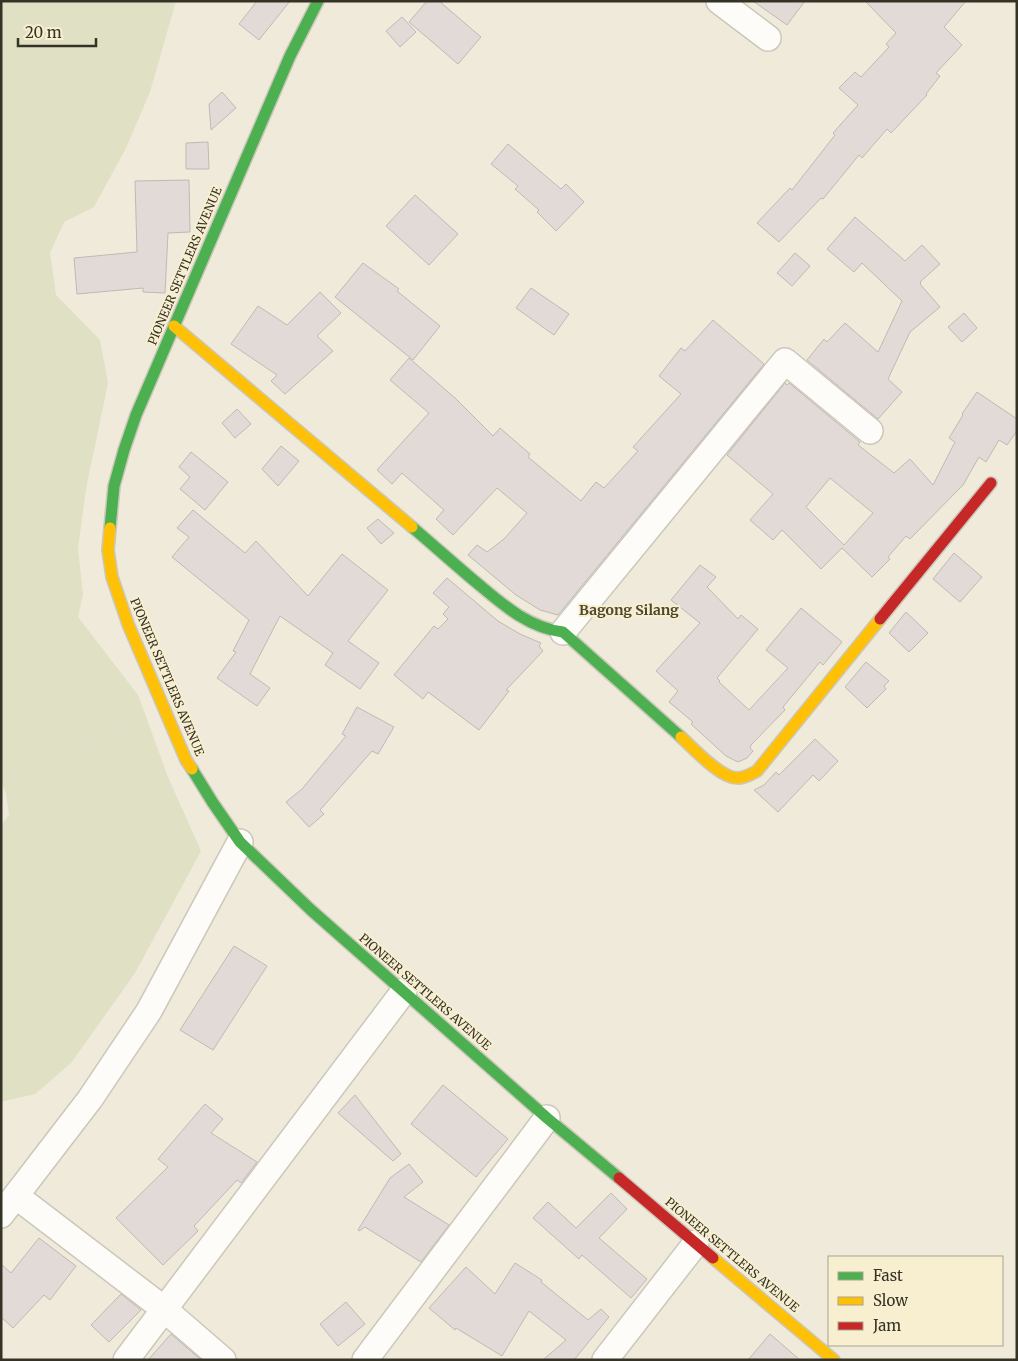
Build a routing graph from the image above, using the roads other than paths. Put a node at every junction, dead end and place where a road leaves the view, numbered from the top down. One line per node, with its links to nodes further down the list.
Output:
1 (318, 1): 4 (street, PIONEER SETTLERS AVENUE)
2 (719, 1): 3 (street)
3 (768, 38)
4 (174, 326): 7 (street); 8 (street, PIONEER SETTLERS AVENUE)
5 (870, 431): 7 (street)
6 (991, 483): 7 (street)
7 (563, 632)
8 (240, 842): 9 (street, PIONEER SETTLERS AVENUE); 11 (street)
9 (404, 991): 10 (street, PIONEER SETTLERS AVENUE); 13 (street)
10 (547, 1118): 12 (street, PIONEER SETTLERS AVENUE); 16 (street)
11 (9, 1205): 13 (street)
12 (696, 1243): 17 (street); 18 (street, PIONEER SETTLERS AVENUE)
13 (164, 1308): 14 (street); 15 (street)
14 (126, 1360)
15 (223, 1360)
16 (365, 1360)
17 (605, 1360)
18 (834, 1360)

